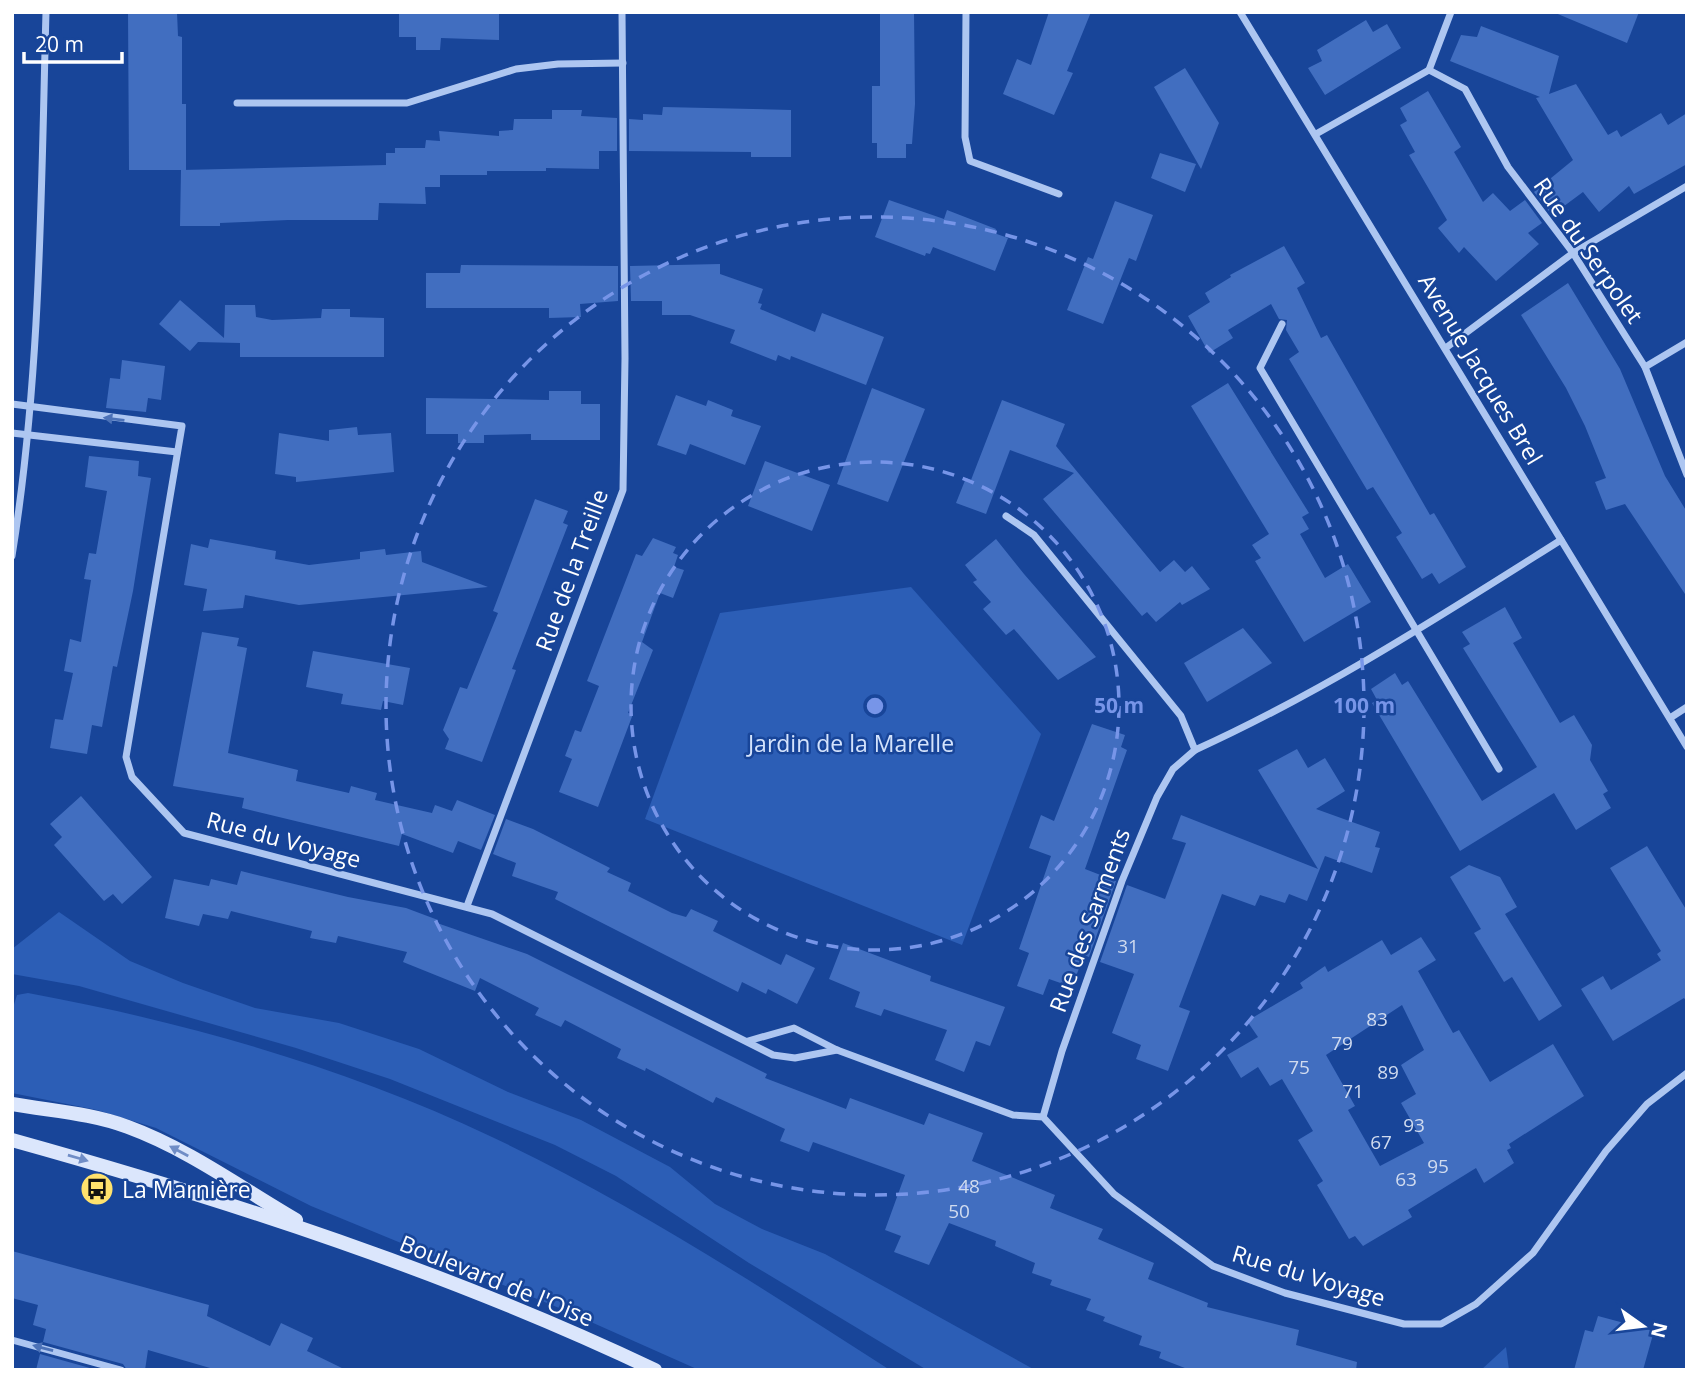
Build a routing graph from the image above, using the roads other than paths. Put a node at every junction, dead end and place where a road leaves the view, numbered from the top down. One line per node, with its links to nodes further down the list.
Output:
1 (46, 12): 18 (street)
2 (622, 12): 6 (street, Rue de la Treille)
3 (966, 12): 11 (street)
4 (1240, 12): 9 (street, Avenue Jacques Brel)
5 (1451, 12): 7 (street)
6 (623, 63): 8 (street); 32 (street, Rue de la Treille)
7 (1429, 70): 9 (street); 12 (street, Rue du Serpolet)
8 (237, 103)
9 (1316, 134): 15 (street, Avenue Jacques Brel)
10 (1687, 186): 12 (street)
11 (1059, 194)
12 (1573, 253): 15 (street); 16 (street, Rue du Serpolet)
13 (1282, 324): 26 (street)
14 (1687, 342): 16 (street)
15 (1447, 347): 24 (street, Avenue Jacques Brel)
16 (1645, 367): 22 (street, Rue du Serpolet)
17 (12, 404): 18 (street, Rue du Voyage)
18 (30, 409): 20 (street); 21 (street, Rue du Voyage, one-way to 18)
19 (12, 433): 20 (street)
20 (29, 435): 21 (street); 25 (street)
21 (177, 452): 32 (street, Rue du Voyage)
22 (1687, 475)
23 (1006, 516): 30 (street)
24 (1561, 540): 26 (street, Rue des Sarments); 28 (street, Avenue Jacques Brel)
25 (12, 556)
26 (1415, 632): 30 (street, Rue des Sarments); 31 (street)
27 (1687, 707): 28 (street)
28 (1670, 718): 29 (street, Avenue Jacques Brel)
29 (1687, 747)
30 (1195, 750): 37 (street, Rue des Sarments)
31 (1499, 769)
32 (467, 906): 33 (street, Rue du Voyage)
33 (747, 1041): 34 (street, Rue du Voyage); 34 (street, Rue du Voyage)
34 (837, 1050): 37 (street, Rue du Voyage)
35 (1687, 1073): 37 (street, Rue du Voyage)
36 (12, 1104): 39 (main road, Boulevard de l'Oise, one-way to 36)
37 (1043, 1117)
38 (12, 1140): 39 (main road, Boulevard de l'Oise, one-way to 39)
39 (322, 1235): 42 (main road, Boulevard de l'Oise)
40 (12, 1340): 41 (street, one-way to 40)
41 (121, 1370)
42 (655, 1370)

